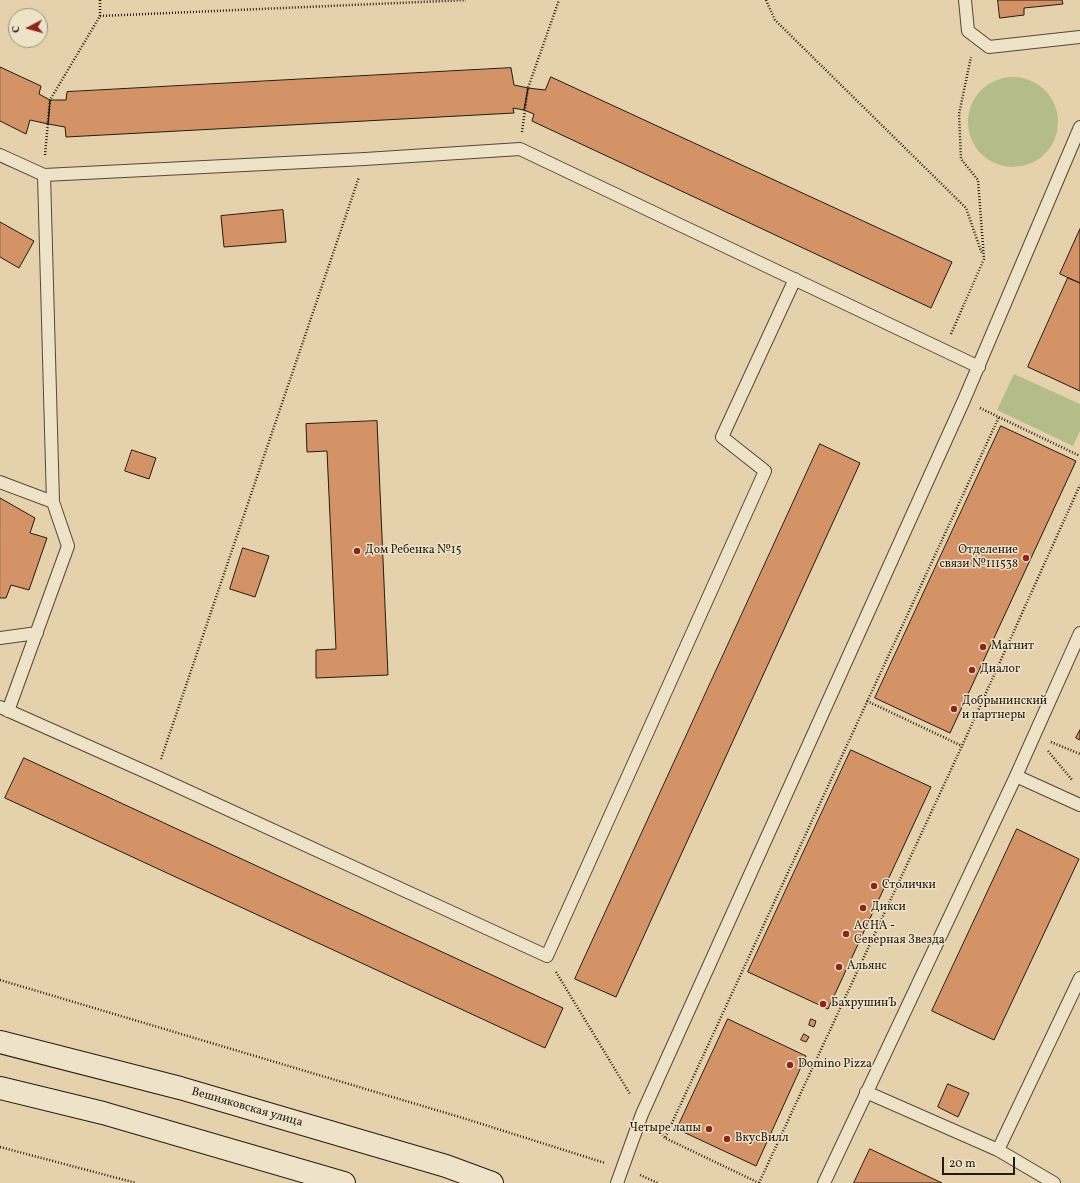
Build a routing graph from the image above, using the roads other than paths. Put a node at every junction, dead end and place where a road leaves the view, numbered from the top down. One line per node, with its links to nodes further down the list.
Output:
1 (965, 0): 2 (lane)
2 (1080, 37)
3 (1080, 127): 7 (lane)
4 (0, 155): 5 (lane)
5 (44, 175): 6 (lane); 9 (lane)
6 (795, 279): 7 (lane); 13 (lane)
7 (979, 367): 24 (lane)
8 (0, 482): 9 (lane)
9 (53, 502): 10 (lane)
10 (37, 633): 12 (lane); 13 (lane)
11 (1080, 633): 14 (lane)
12 (0, 638)
13 (4, 709)
14 (1016, 776): 15 (lane); 19 (lane)
15 (1080, 805)
16 (1080, 978): 20 (lane)
17 (0, 1042): 23 (main road, Вешняковская улица)
18 (0, 1088): 21 (main road)
19 (866, 1092): 20 (lane); 25 (lane)
20 (998, 1150): 26 (lane)
21 (304, 1177): 22 (main road)
22 (344, 1183)
23 (492, 1183)
24 (616, 1183)
25 (824, 1183)
26 (1054, 1183)

